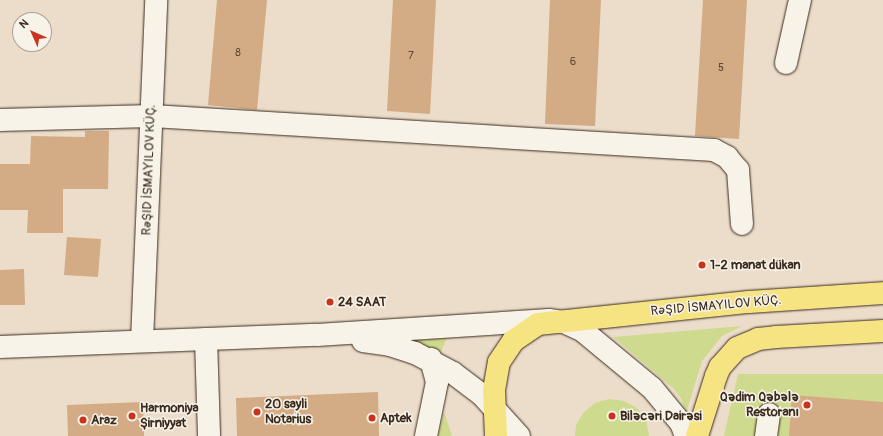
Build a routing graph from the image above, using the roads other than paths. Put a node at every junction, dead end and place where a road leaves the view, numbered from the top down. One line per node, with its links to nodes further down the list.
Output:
1 (156, 0): 4 (street)
2 (800, 0): 3 (street)
3 (786, 63)
4 (152, 116): 5 (street); 6 (street); 12 (street)
5 (0, 120)
6 (742, 224)
7 (883, 293): 8 (main road)
8 (549, 320): 10 (street); 15 (main road); 21 (street)
9 (883, 331): 22 (main road)
10 (317, 335): 11 (street); 14 (street)
11 (206, 339): 12 (street); 17 (street)
12 (142, 341): 13 (street)
13 (0, 347)
14 (431, 359): 15 (street); 18 (street)
15 (494, 408): 19 (main road); 20 (street)
16 (769, 414): 23 (street)
17 (209, 436)
18 (426, 436)
19 (496, 436)
20 (519, 436)
21 (686, 436)
22 (697, 436)
23 (766, 436)

